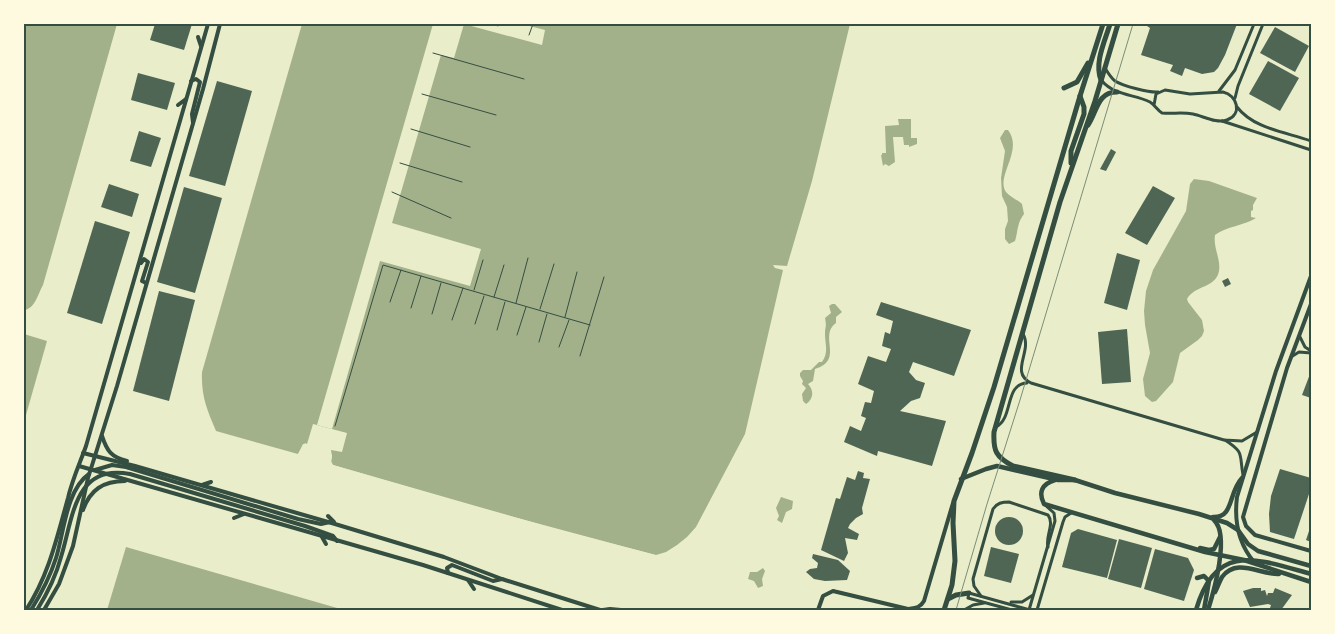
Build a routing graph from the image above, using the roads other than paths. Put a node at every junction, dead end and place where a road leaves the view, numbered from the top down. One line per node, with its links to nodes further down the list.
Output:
1 (208, 24): 9 (street)
2 (220, 24): 25 (street)
3 (1103, 24): 10 (main road)
4 (1110, 24): 12 (main road)
5 (1118, 24): 11 (main road)
6 (1254, 24): 15 (street)
7 (1263, 24): 20 (street)
8 (198, 37): 9 (street)
9 (201, 46): 13 (street)
10 (1093, 54): 14 (main road); 18 (main road)
11 (1105, 68): 12 (main road); 17 (street)
12 (1101, 80): 16 (street); 26 (main road)
13 (191, 81): 19 (street); 25 (street)
14 (1064, 88)
15 (1219, 91): 17 (street); 20 (street)
16 (1117, 92): 22 (street); 26 (main road)
17 (1159, 92): 22 (street)
18 (1080, 96): 29 (main road); 49 (main road)
19 (186, 99): 21 (street); 30 (street)
20 (1235, 99): 23 (street)
21 (178, 105)
22 (1154, 105): 24 (street)
23 (1237, 107): 24 (street); 27 (street)
24 (1221, 121): 28 (street)
25 (193, 123): 32 (street)
26 (1084, 129): 29 (main road)
27 (1311, 141)
28 (1311, 150)
29 (1072, 166): 35 (main road)
30 (138, 265): 32 (street); 43 (street)
31 (1311, 276): 40 (street)
32 (146, 284): 41 (street)
33 (1311, 304): 34 (street)
34 (1300, 333): 36 (street); 37 (street)
35 (1023, 334): 38 (street); 39 (main road)
36 (1311, 352): 37 (street)
37 (1291, 358): 72 (street)
38 (1030, 383): 39 (street); 42 (street)
39 (994, 430): 51 (main road)
40 (1257, 432): 42 (street); 48 (street)
41 (101, 435): 44 (street); 46 (street)
42 (1224, 440): 48 (street)
43 (83, 453): 44 (street); 45 (street)
44 (95, 456): 46 (street); 47 (street)
45 (79, 466): 47 (street); 92 (street)
46 (135, 466): 54 (street)
47 (91, 469): 52 (street); 58 (street)
48 (1243, 477): 62 (main road); 64 (street)
49 (961, 480): 50 (main road); 55 (main road)
50 (1058, 480): 51 (main road); 56 (main road)
51 (1075, 480): 62 (main road)
52 (128, 481): 58 (street); 59 (street)
53 (211, 482): 54 (street)
54 (202, 485): 63 (street)
55 (954, 501): 88 (main road); 99 (street)
56 (1044, 504): 57 (main road); 70 (street)
57 (1071, 513): 71 (main road); 105 (street)
58 (80, 514): 95 (street)
59 (244, 514): 61 (street); 66 (street)
60 (328, 516): 63 (street)
61 (234, 518)
62 (1210, 518): 64 (main road); 65 (main road)
63 (333, 523): 67 (street); 80 (street)
64 (1238, 530): 74 (street); 75 (main road)
65 (1221, 535): 71 (main road); 73 (main road)
66 (322, 537): 68 (street); 69 (street)
67 (63, 541): 68 (street); 93 (street); 94 (street)
68 (337, 541): 77 (street)
69 (326, 544)
70 (1048, 547): 85 (street); 87 (street)
71 (1187, 547): 73 (main road)
72 (1311, 551)
73 (1219, 555): 74 (main road); 86 (main road)
74 (1256, 565): 76 (main road)
75 (1311, 566)
76 (1282, 573): 82 (main road); 86 (main road)
77 (448, 574): 80 (street); 81 (street)
78 (1311, 574): 106 (main road)
79 (1197, 578): 107 (main road)
80 (502, 579): 97 (street)
81 (468, 580): 83 (street); 96 (street)
82 (1311, 582)
83 (474, 589)
84 (969, 592): 87 (street); 88 (main road); 90 (street)
85 (1034, 595): 89 (street); 104 (street)
86 (1213, 595): 107 (main road)
87 (981, 596): 89 (street)
88 (948, 599): 100 (main road)
89 (996, 600): 104 (street)
90 (986, 603): 91 (street); 101 (street)
91 (1000, 607): 102 (street); 103 (street)
92 (26, 610)
93 (31, 610)
94 (37, 610)
95 (44, 610)
96 (562, 610)
97 (602, 610): 98 (street)
98 (621, 610)
99 (818, 610)
100 (944, 610)
101 (964, 610)
102 (1005, 610)
103 (1012, 610)
104 (1030, 610)
105 (1037, 610)
106 (1196, 610)
107 (1206, 610)

